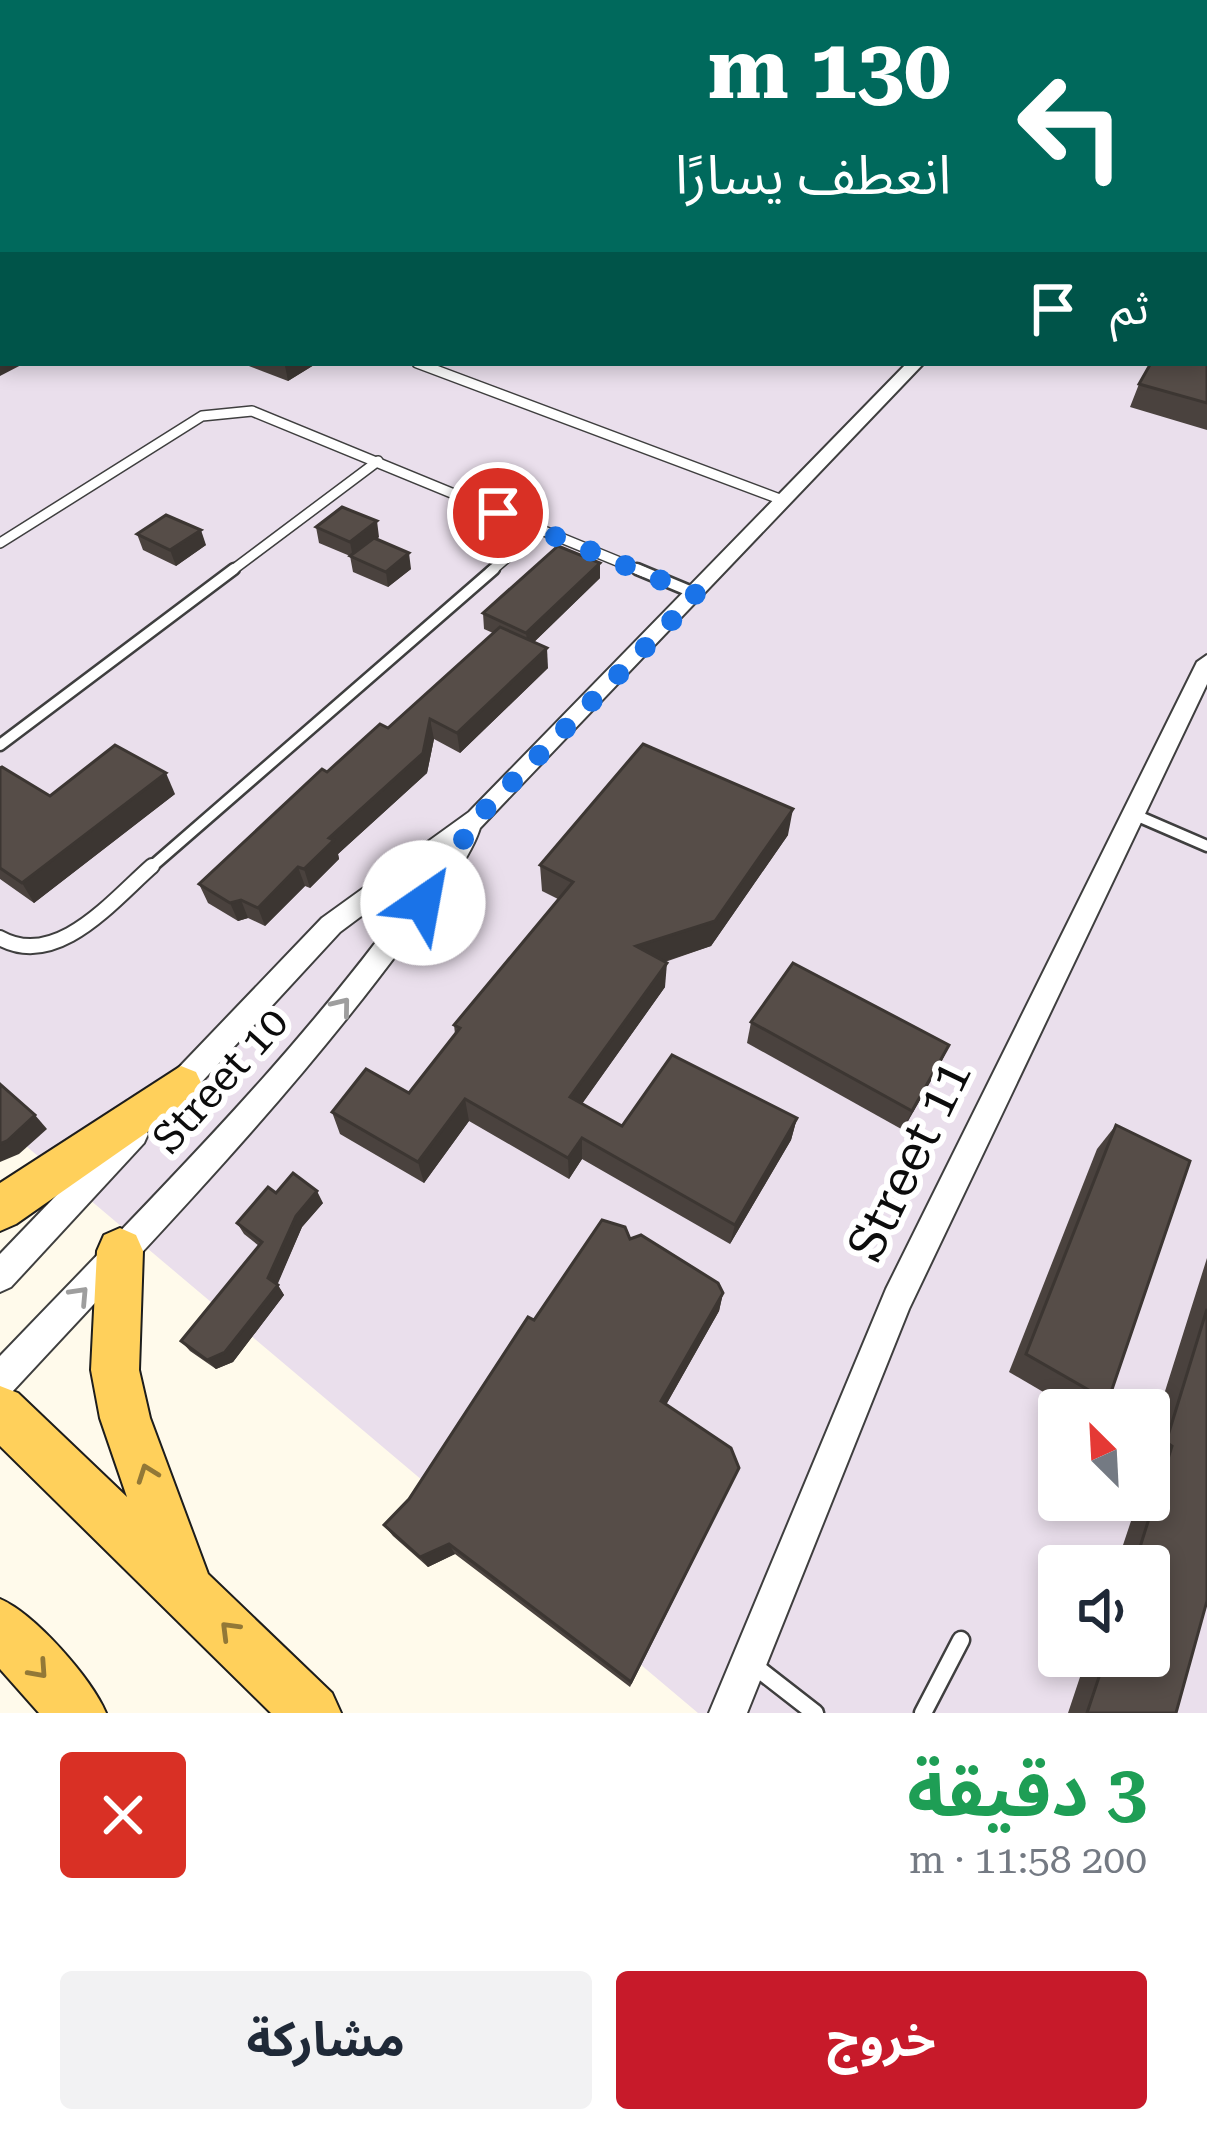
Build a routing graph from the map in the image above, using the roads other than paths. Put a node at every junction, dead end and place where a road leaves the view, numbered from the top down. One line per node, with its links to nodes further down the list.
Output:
1 (425, 366): 4 (lane)
2 (913, 366): 4 (street, Street 10)
3 (379, 461): 5 (lane); 6 (lane); 9 (lane)
4 (785, 501): 7 (street, Street 10)
5 (538, 531): 7 (lane); 13 (lane)
6 (0, 543)
7 (697, 595): 11 (street, Street 10)
8 (1207, 662): 10 (street, Street 11)
9 (0, 745)
10 (1132, 814): 12 (lane); 23 (street, Street 11)
11 (477, 818): 14 (street, Street 10); 16 (street, Street 10, one-way to 11)
12 (1207, 846)
13 (0, 938)
14 (181, 1085): 15 (main road); 17 (street, Street 10)
15 (0, 1209)
16 (121, 1251): 18 (street, Street 10, one-way to 16); 20 (main road, one-way to 16)
17 (0, 1276)
18 (0, 1380)
19 (0, 1411): 20 (main road)
20 (184, 1584): 25 (main road, one-way to 20)
21 (0, 1627): 24 (main road, one-way to 24)
22 (961, 1640): 28 (lane)
23 (751, 1663): 26 (street, Street 11); 27 (lane)
24 (77, 1713)
25 (312, 1713)
26 (728, 1713)
27 (814, 1713)
28 (923, 1713)

